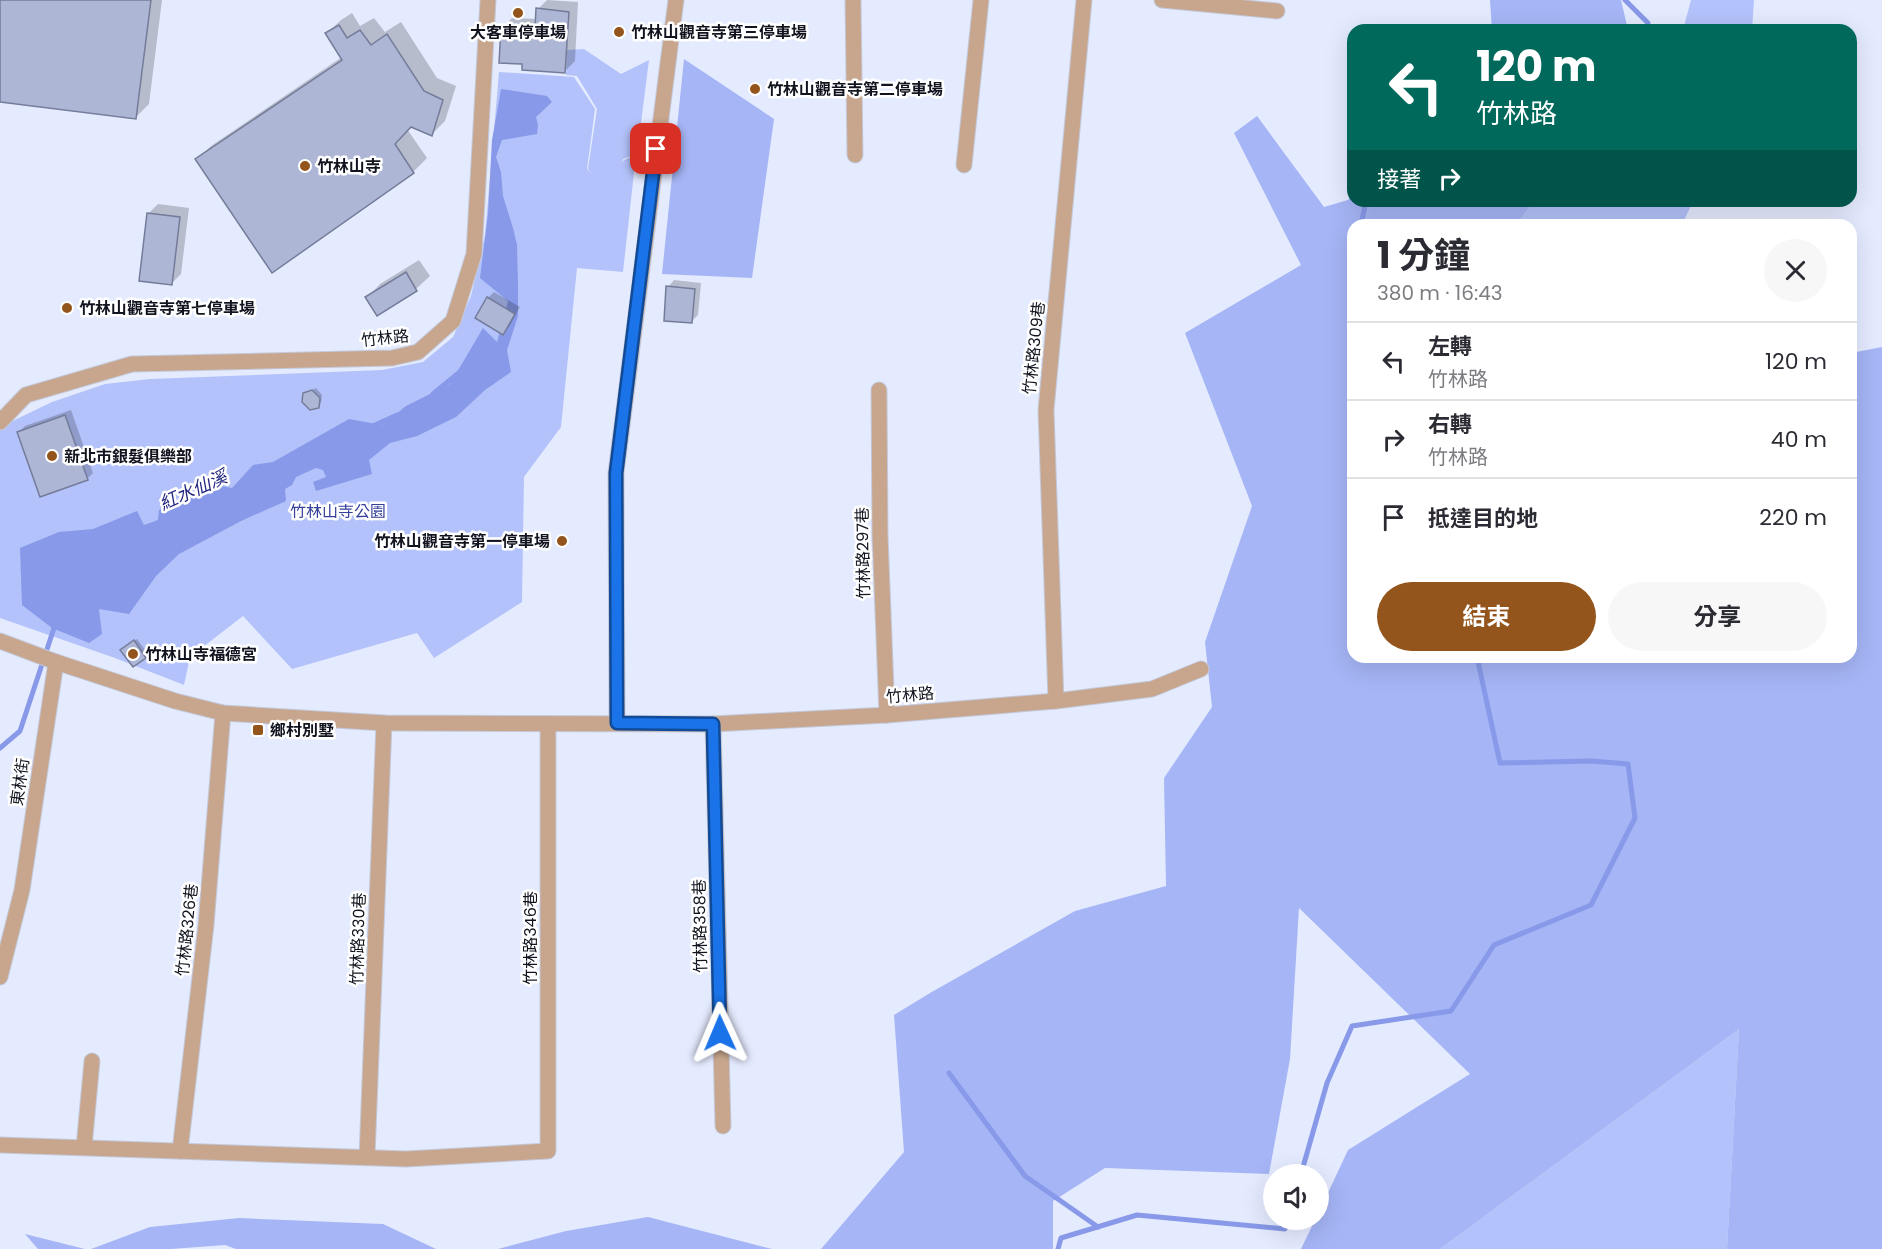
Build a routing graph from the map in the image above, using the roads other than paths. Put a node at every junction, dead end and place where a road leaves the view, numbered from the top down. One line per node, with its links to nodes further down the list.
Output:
1 (488, 0): 11 (street, 竹林路)
2 (676, 0): 19 (street)
3 (853, 0): 8 (street)
4 (981, 0): 9 (street)
5 (1084, 0): 15 (street, 竹林路309巷)
6 (1162, 0): 7 (street)
7 (1277, 11)
8 (855, 155)
9 (964, 165)
10 (879, 390): 17 (street, 竹林路297巷)
11 (0, 422)
12 (0, 641): 13 (street, 竹林路)
13 (56, 662): 16 (street, 竹林路); 22 (street, 東林街)
14 (1201, 669): 15 (street, 竹林路)
15 (1056, 701): 17 (street, 竹林路)
16 (224, 713): 18 (street, 竹林路); 27 (street, 竹林路326巷)
17 (887, 716): 21 (street, 竹林路)
18 (384, 723): 20 (street, 竹林路); 28 (street, 竹林路330巷)
19 (617, 723): 20 (street, 竹林路); 21 (street, 竹林路)
20 (548, 724): 28 (street, 竹林路346巷)
21 (713, 724): 24 (street, 竹林路358巷)
22 (0, 977)
23 (92, 1061): 26 (street)
24 (723, 1126)
25 (0, 1145): 26 (street)
26 (84, 1148): 27 (street)
27 (180, 1150): 28 (street)
28 (367, 1157)

